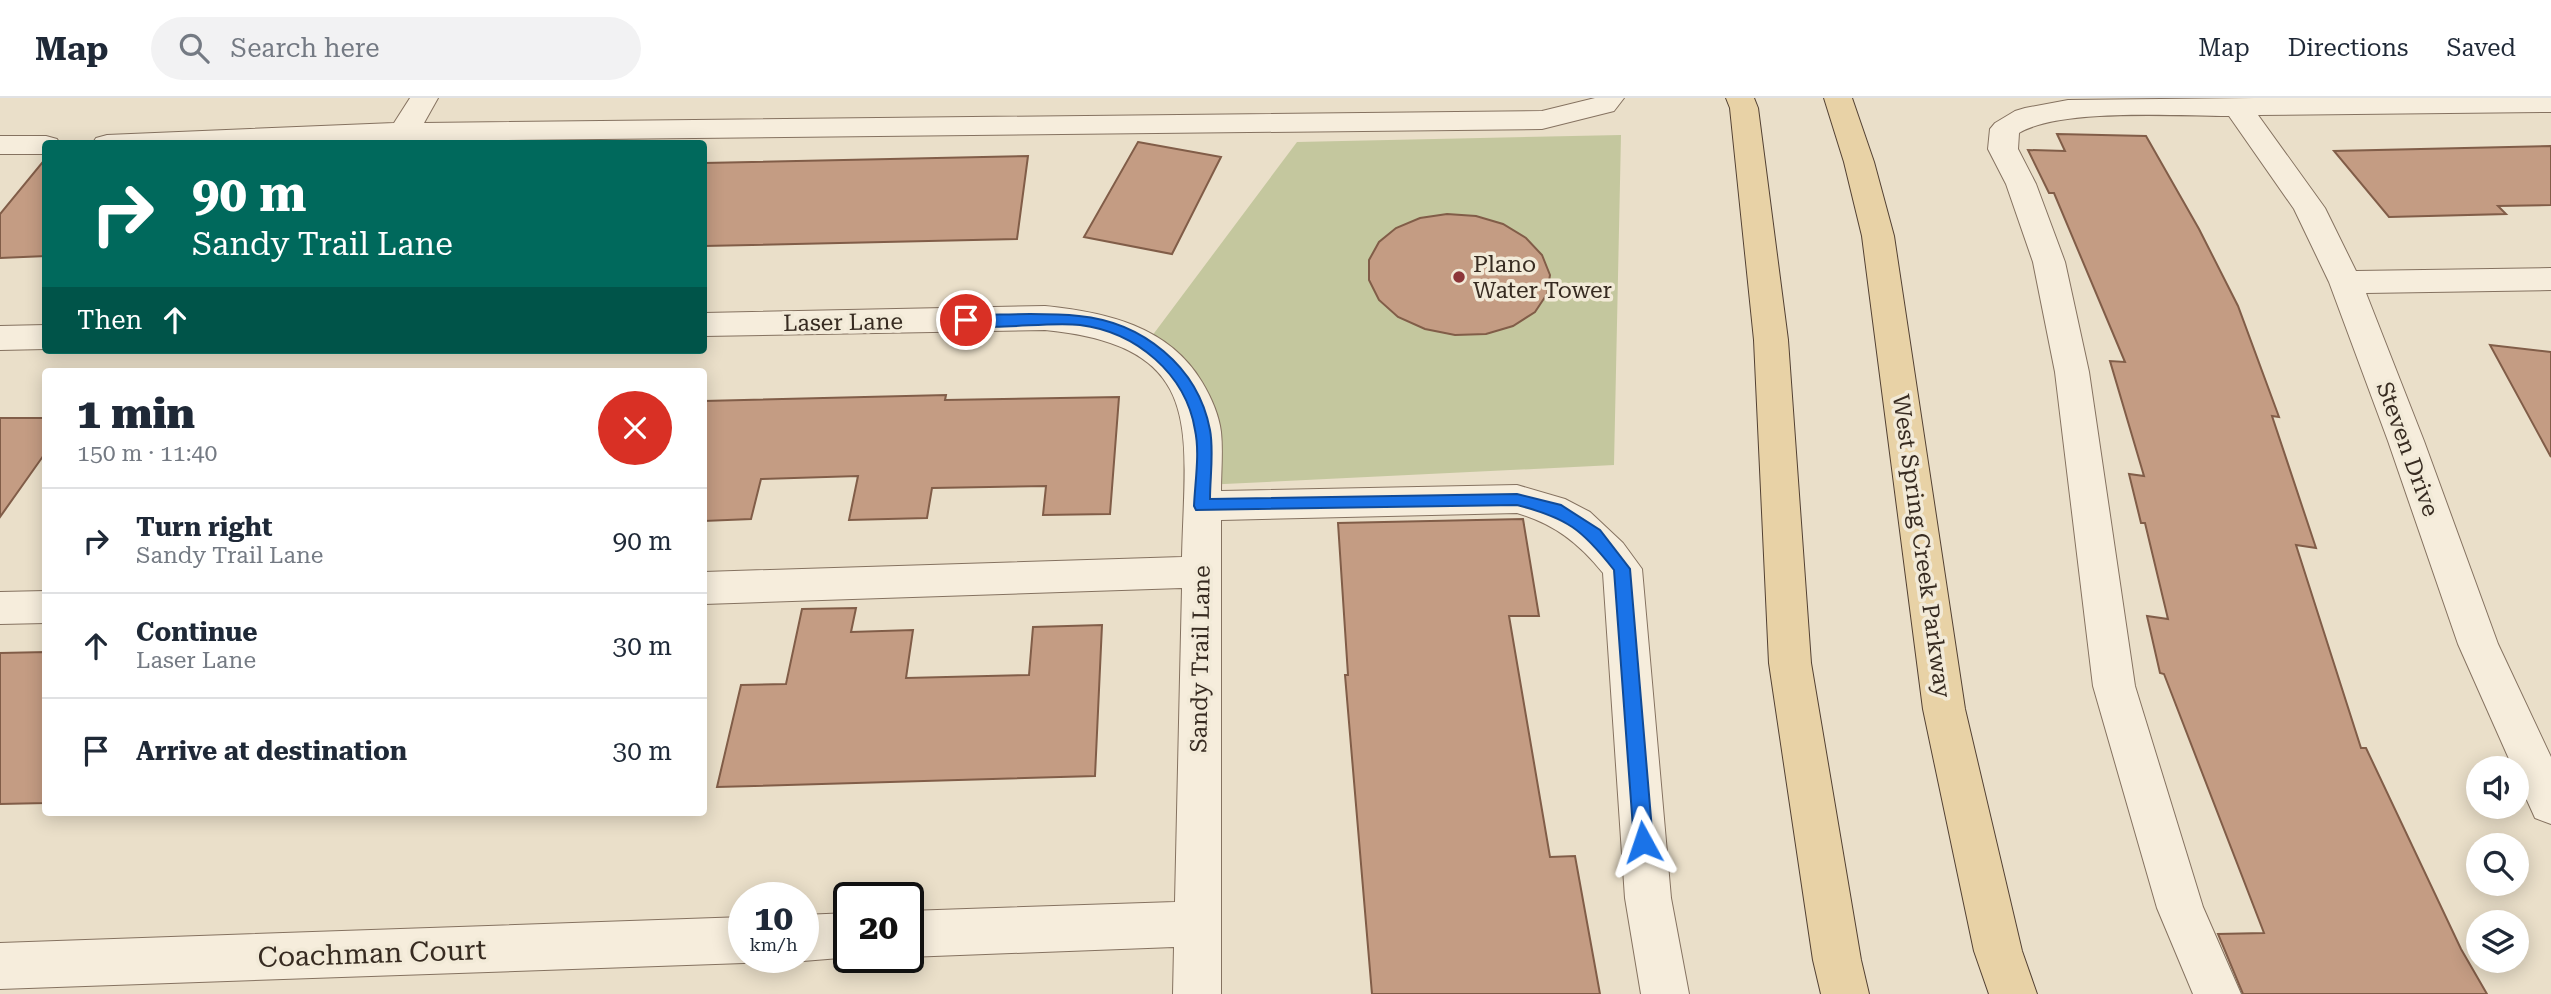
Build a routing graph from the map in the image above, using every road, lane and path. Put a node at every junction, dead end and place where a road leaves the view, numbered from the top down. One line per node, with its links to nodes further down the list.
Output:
1 (424, 98): 7 (street)
2 (1610, 98): 7 (street)
3 (1740, 98): 29 (main road)
4 (1838, 98): 30 (main road, West Spring Creek Parkway)
5 (2551, 103): 6 (street)
6 (2238, 108): 12 (street, Steven Drive); 31 (street)
7 (400, 138): 8 (street)
8 (302, 140)
9 (0, 145): 10 (street)
10 (42, 145)
11 (2551, 279): 12 (street)
12 (2345, 282): 22 (street, Steven Drive)
13 (707, 324): 16 (street, Laser Lane)
14 (42, 337): 15 (street)
15 (0, 338)
16 (1146, 344): 17 (street, Sandy Trail Lane)
17 (1202, 506): 18 (street, Sandy Trail Lane); 28 (street)
18 (1201, 572): 19 (street); 23 (street, Sandy Trail Lane)
19 (707, 588)
20 (42, 607): 21 (street)
21 (0, 608)
22 (2551, 804)
23 (1196, 924): 24 (street); 27 (street, Sandy Trail Lane)
24 (924, 933)
25 (728, 941): 26 (street, Coachman Court)
26 (0, 966)
27 (1197, 994)
28 (1665, 994)
29 (1845, 994)
30 (2012, 994)
31 (2217, 994)

